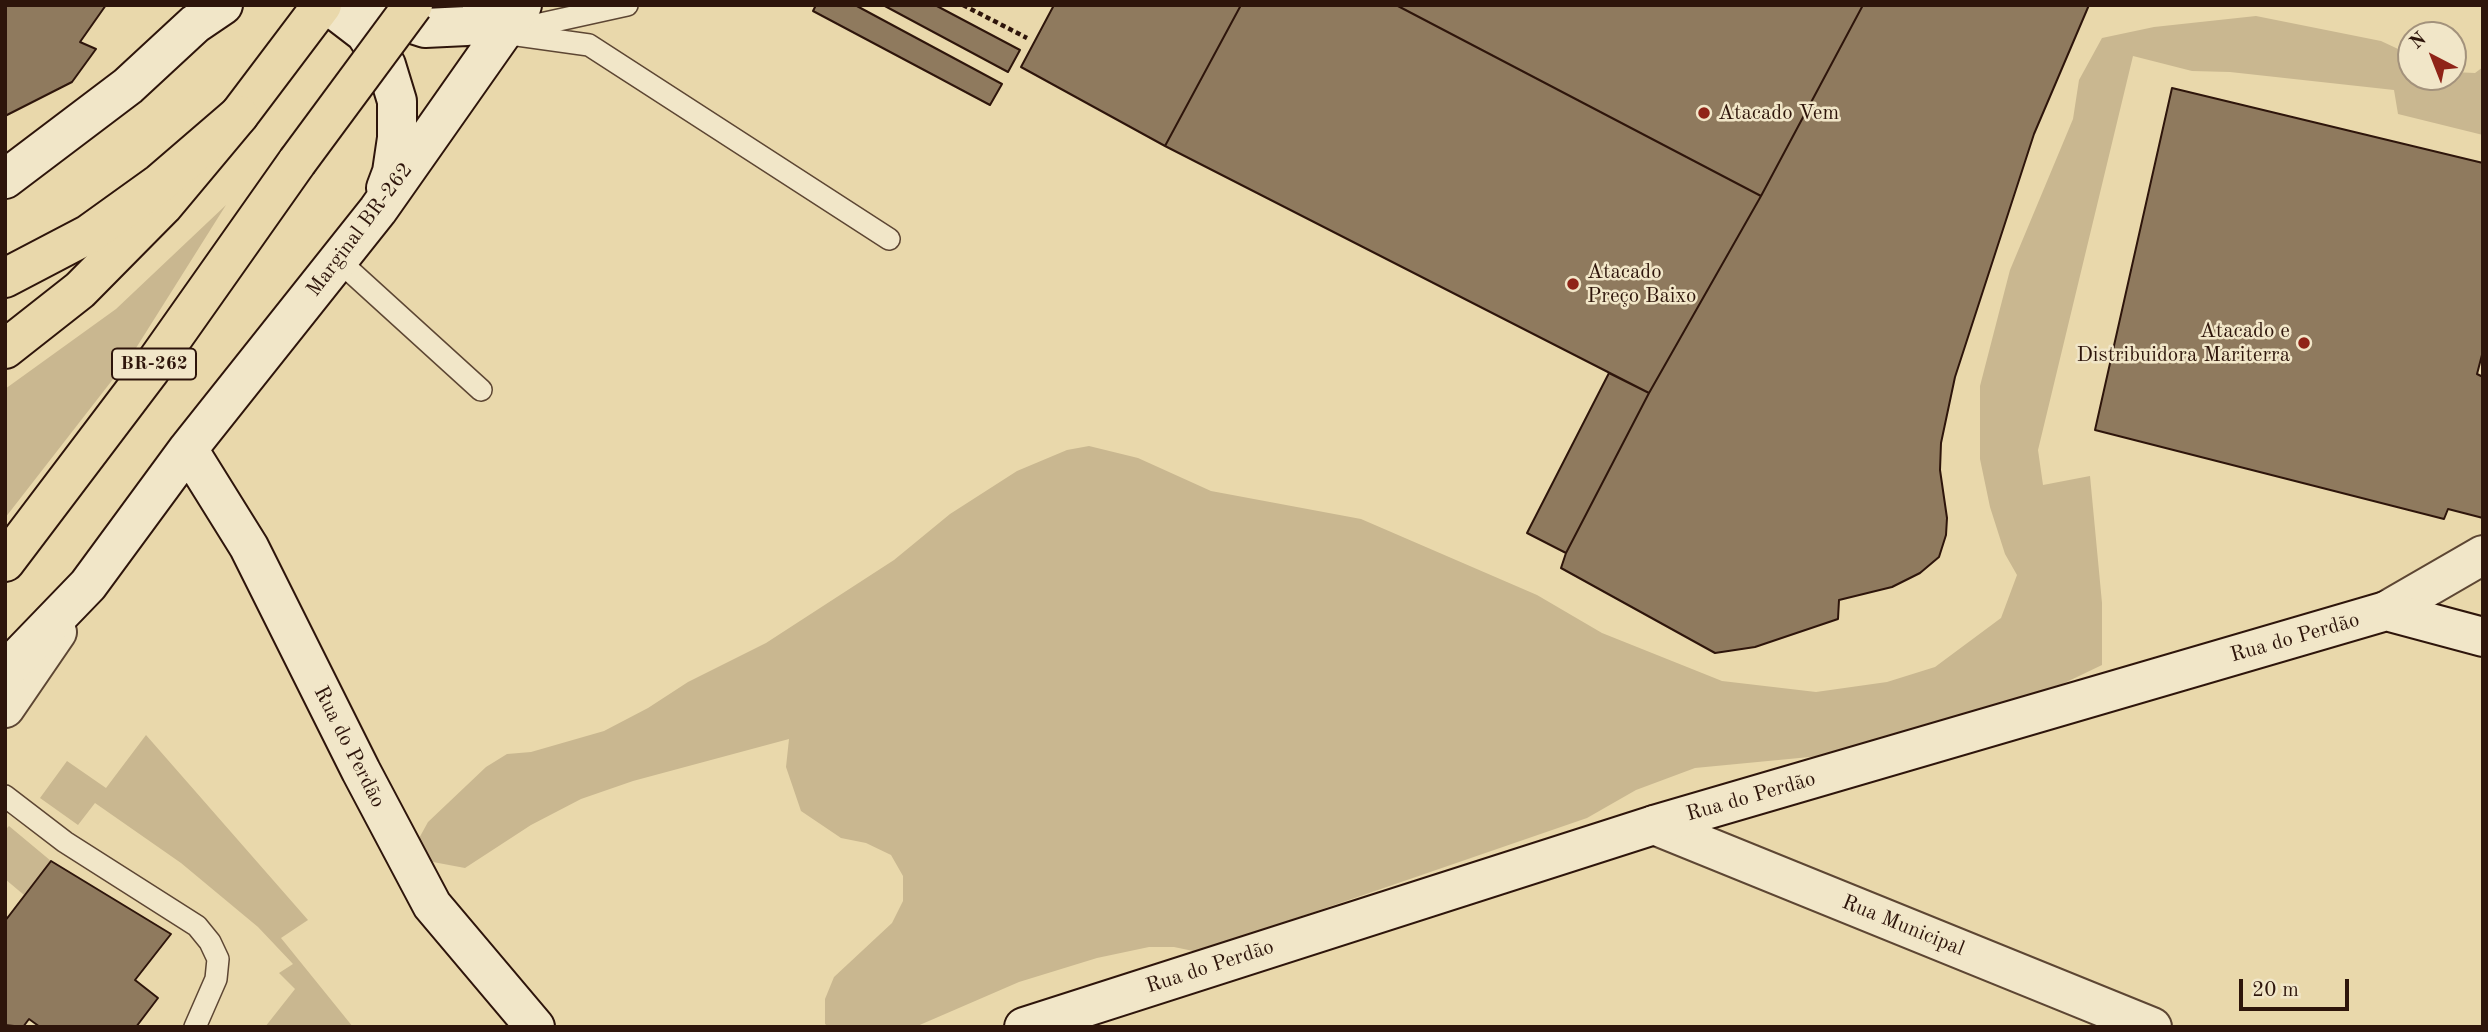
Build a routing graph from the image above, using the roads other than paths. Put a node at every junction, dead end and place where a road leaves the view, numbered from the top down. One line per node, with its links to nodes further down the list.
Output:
1 (210, 5): 8 (street)
2 (223, 5): 8 (street)
3 (323, 5): 9 (main road); 11 (street)
4 (373, 5): 7 (street)
5 (413, 5): 19 (main road, BR-262, bridge)
6 (627, 5): 7 (lane)
7 (512, 14): 11 (street, Marginal BR-262); 12 (lane)
8 (167, 52): 10 (street)
9 (239, 115): 14 (main road); 15 (main road)
10 (5, 179)
11 (378, 210): 13 (street, Marginal BR-262)
12 (889, 239)
13 (338, 260): 16 (lane); 17 (street, Marginal BR-262)
14 (5, 278)
15 (5, 349)
16 (481, 390)
17 (188, 449): 20 (street, Marginal BR-262); 28 (street, Rua do Perdão)
18 (2483, 555): 21 (street)
19 (5, 562)
20 (88, 585): 23 (street); 24 (street)
21 (2386, 611): 22 (street, Rua do Perdão); 26 (street, Rua do Perdão)
22 (2483, 637)
23 (5, 671)
24 (5, 708)
25 (5, 796): 27 (lane)
26 (1654, 825): 29 (street, Rua do Perdão); 30 (street, Rua Municipal)
27 (195, 1027)
28 (535, 1027)
29 (1024, 1027)
30 (2152, 1027)

